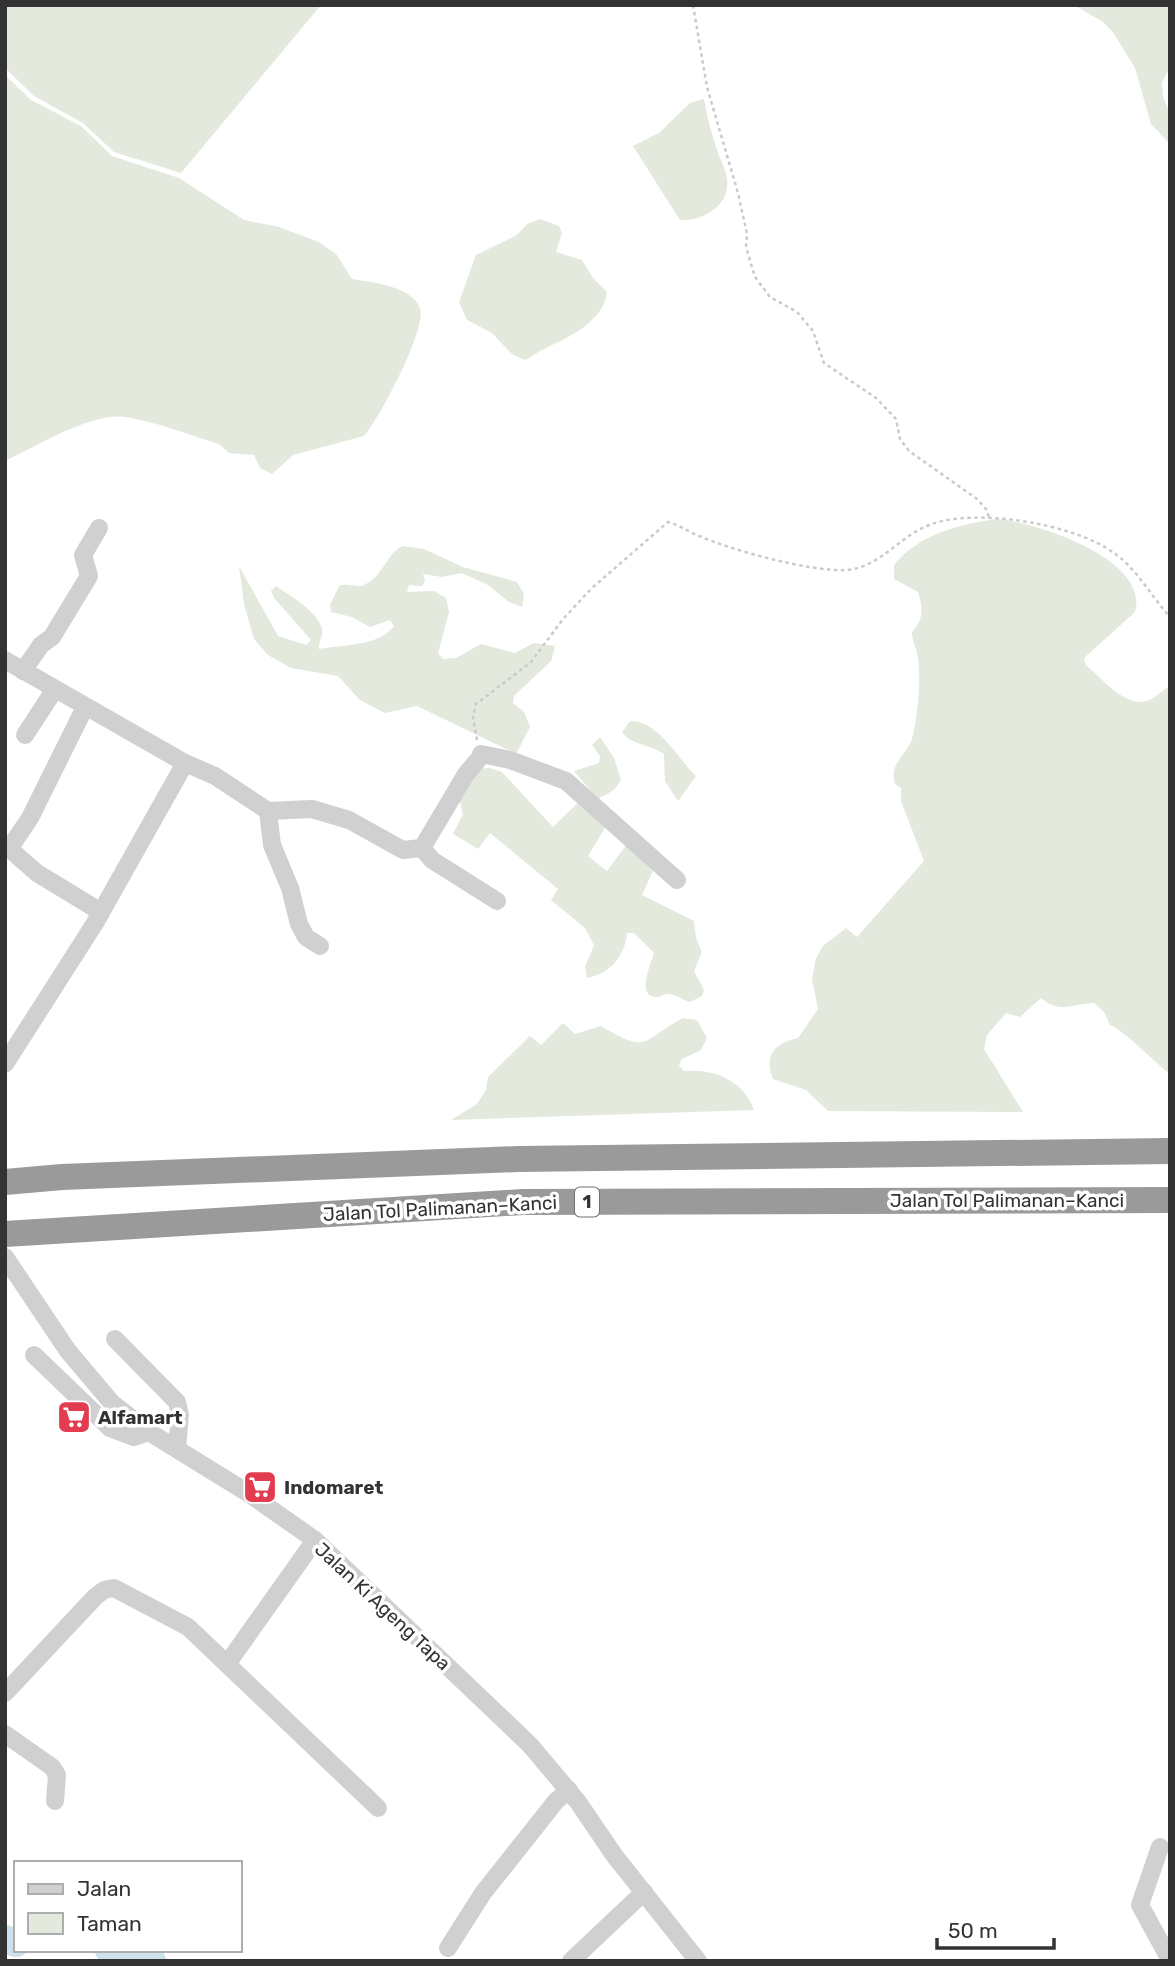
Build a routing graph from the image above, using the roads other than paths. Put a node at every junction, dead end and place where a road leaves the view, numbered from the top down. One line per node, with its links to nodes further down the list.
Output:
1 (99, 528): 3 (street)
2 (5, 660): 3 (street)
3 (23, 671): 4 (street)
4 (55, 689): 5 (street); 6 (street)
5 (85, 707): 7 (street); 9 (street)
6 (25, 735)
7 (185, 763): 8 (street); 13 (street)
8 (268, 811): 10 (street); 14 (street)
9 (7, 847): 13 (street)
10 (422, 848): 11 (street); 12 (street)
11 (677, 880)
12 (497, 901)
13 (101, 912): 15 (street)
14 (320, 946)
15 (5, 1064)
16 (1170, 1151): 17 (highway)
17 (5, 1182)
18 (1170, 1200): 19 (highway, Jalan Tol Palimanan–Kanci / 1)
19 (5, 1234)
20 (5, 1256): 23 (street, Jalan Ki Ageng Tapa)
21 (115, 1339): 24 (street)
22 (34, 1355): 23 (street)
23 (149, 1432): 24 (street, Jalan Ki Ageng Tapa)
24 (177, 1447): 25 (street, Jalan Ki Ageng Tapa)
25 (315, 1541): 26 (street); 29 (street, Jalan Ki Ageng Tapa)
26 (227, 1664): 27 (street); 31 (street)
27 (5, 1693)
28 (5, 1734): 30 (street)
29 (569, 1790): 33 (street, Jalan Ki Ageng Tapa); 34 (street)
30 (55, 1801)
31 (378, 1808)
32 (1160, 1847): 35 (street)
33 (645, 1892): 36 (street); 37 (street, Jalan Ki Ageng Tapa)
34 (448, 1948)
35 (1170, 1960)
36 (571, 1961)
37 (698, 1961)

